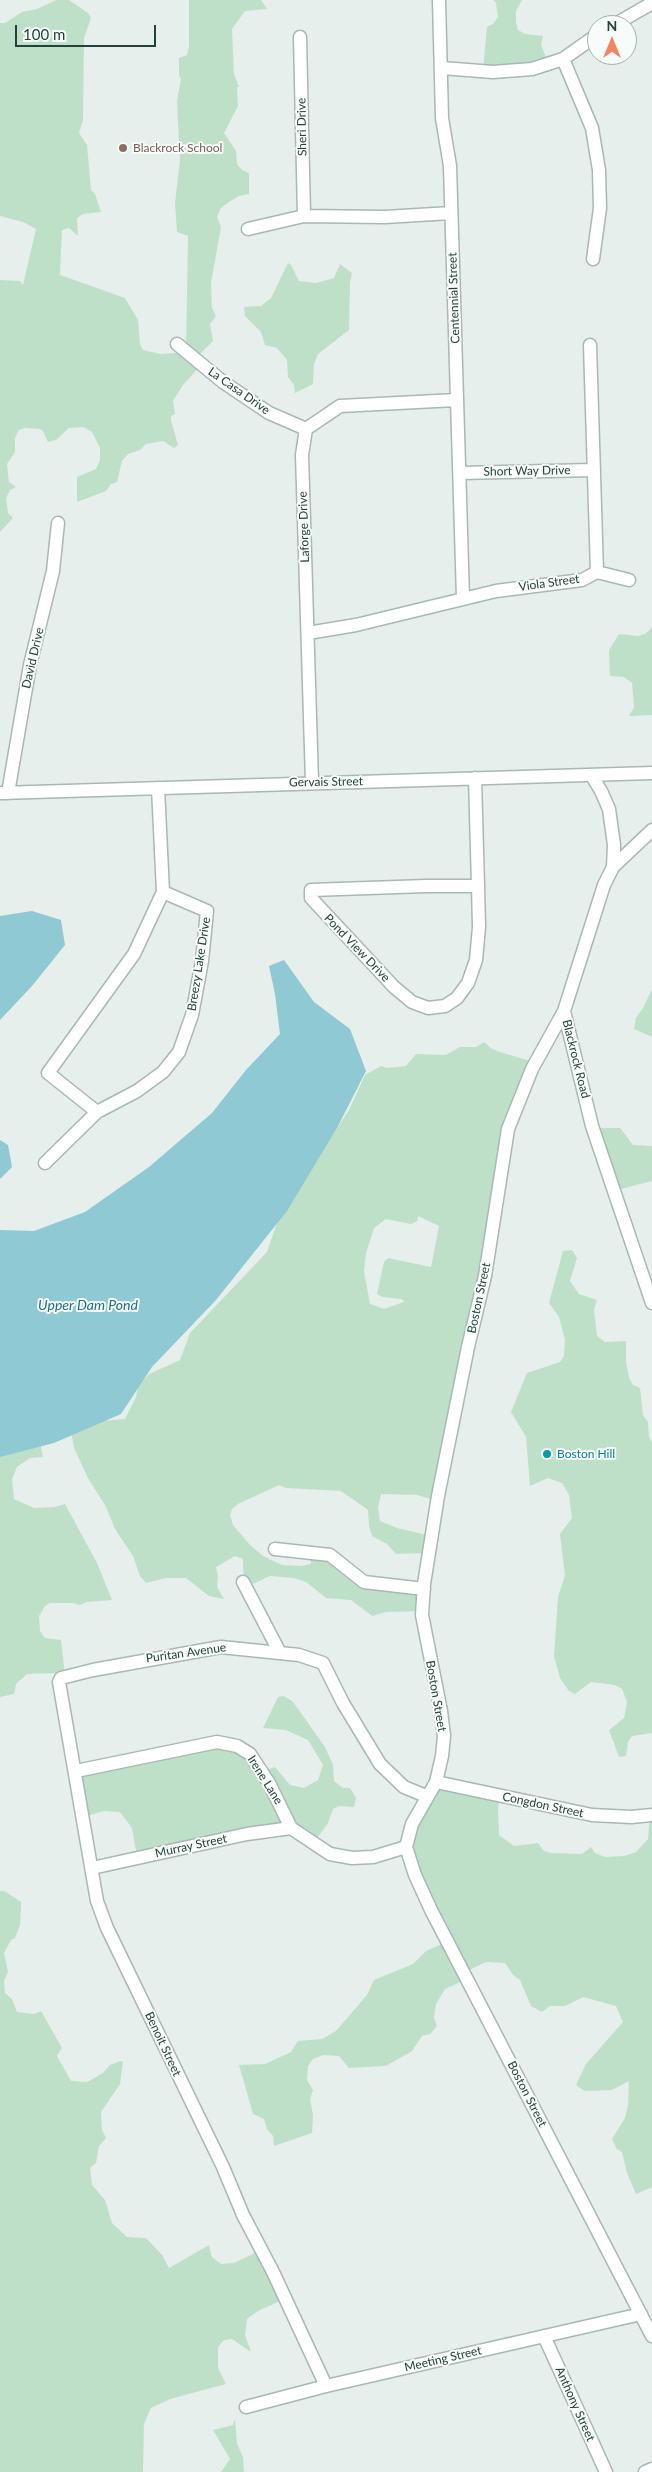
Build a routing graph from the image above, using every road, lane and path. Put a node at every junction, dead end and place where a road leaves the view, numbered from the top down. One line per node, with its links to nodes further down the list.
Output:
1 (439, 0): 7 (street, Centennial Street)
2 (652, 3): 3 (street)
3 (631, 15)
4 (300, 37): 9 (street, Sheri Drive)
5 (587, 42): 6 (street)
6 (563, 58): 7 (street); 11 (street)
7 (442, 68): 8 (street, Centennial Street)
8 (451, 213): 9 (street); 14 (street, Centennial Street)
9 (304, 216): 10 (street)
10 (248, 229)
11 (593, 260)
12 (177, 344): 15 (street, La Casa Drive)
13 (590, 345): 16 (street, Viola Street)
14 (456, 400): 15 (street); 17 (street, Centennial Street)
15 (306, 429): 22 (street, Laforge Drive)
16 (593, 470): 17 (street, Short Way Drive); 19 (street, Viola Street)
17 (460, 473): 21 (street, Centennial Street)
18 (58, 523): 28 (street, David Drive)
19 (597, 572): 20 (street); 21 (street, Viola Street)
20 (629, 580)
21 (463, 598): 22 (street, Viola Street)
22 (308, 633): 26 (street, Laforge Drive)
23 (652, 773): 24 (street, Gervais Street)
24 (592, 776): 25 (street, Gervais Street); 30 (street)
25 (475, 778): 26 (street, Gervais Street); 31 (street, Pond View Drive)
26 (312, 782): 27 (street, Gervais Street)
27 (158, 788): 28 (street, Gervais Street); 32 (street)
28 (4, 793)
29 (652, 830): 30 (street, Blackrock Road)
30 (613, 867): 33 (street, Blackrock Road)
31 (478, 886): 31 (street, Pond View Drive)
32 (163, 892): 34 (street); 34 (street, Breezy Lake Drive)
33 (564, 1011): 36 (street, Blackrock Road); 39 (street, Boston Street)
34 (97, 1112): 35 (street, Breezy Lake Drive)
35 (45, 1163)
36 (652, 1303)
37 (275, 1549): 39 (street)
38 (243, 1582): 40 (street)
39 (424, 1589): 43 (street, Boston Street)
40 (280, 1653): 41 (street, Puritan Avenue); 44 (street, Puritan Avenue)
41 (60, 1682): 42 (street, Benoit Street)
42 (76, 1771): 46 (street, Irene Lane); 48 (street, Benoit Street)
43 (436, 1782): 44 (street, Boston Street); 45 (street, Congdon Street)
44 (426, 1796): 47 (street, Boston Street)
45 (652, 1815)
46 (291, 1828): 47 (street); 48 (street, Murray Street)
47 (406, 1847): 49 (street, Boston Street)
48 (92, 1868): 52 (street, Benoit Street)
49 (641, 2314): 50 (street, Meeting Street); 51 (street, Boston Street)
50 (544, 2336): 52 (street, Meeting Street); 55 (street, Anthony Street)
51 (652, 2336)
52 (326, 2386): 53 (street, Meeting Street)
53 (246, 2407)
54 (652, 2468): 56 (street)
55 (606, 2472)
56 (645, 2472)

